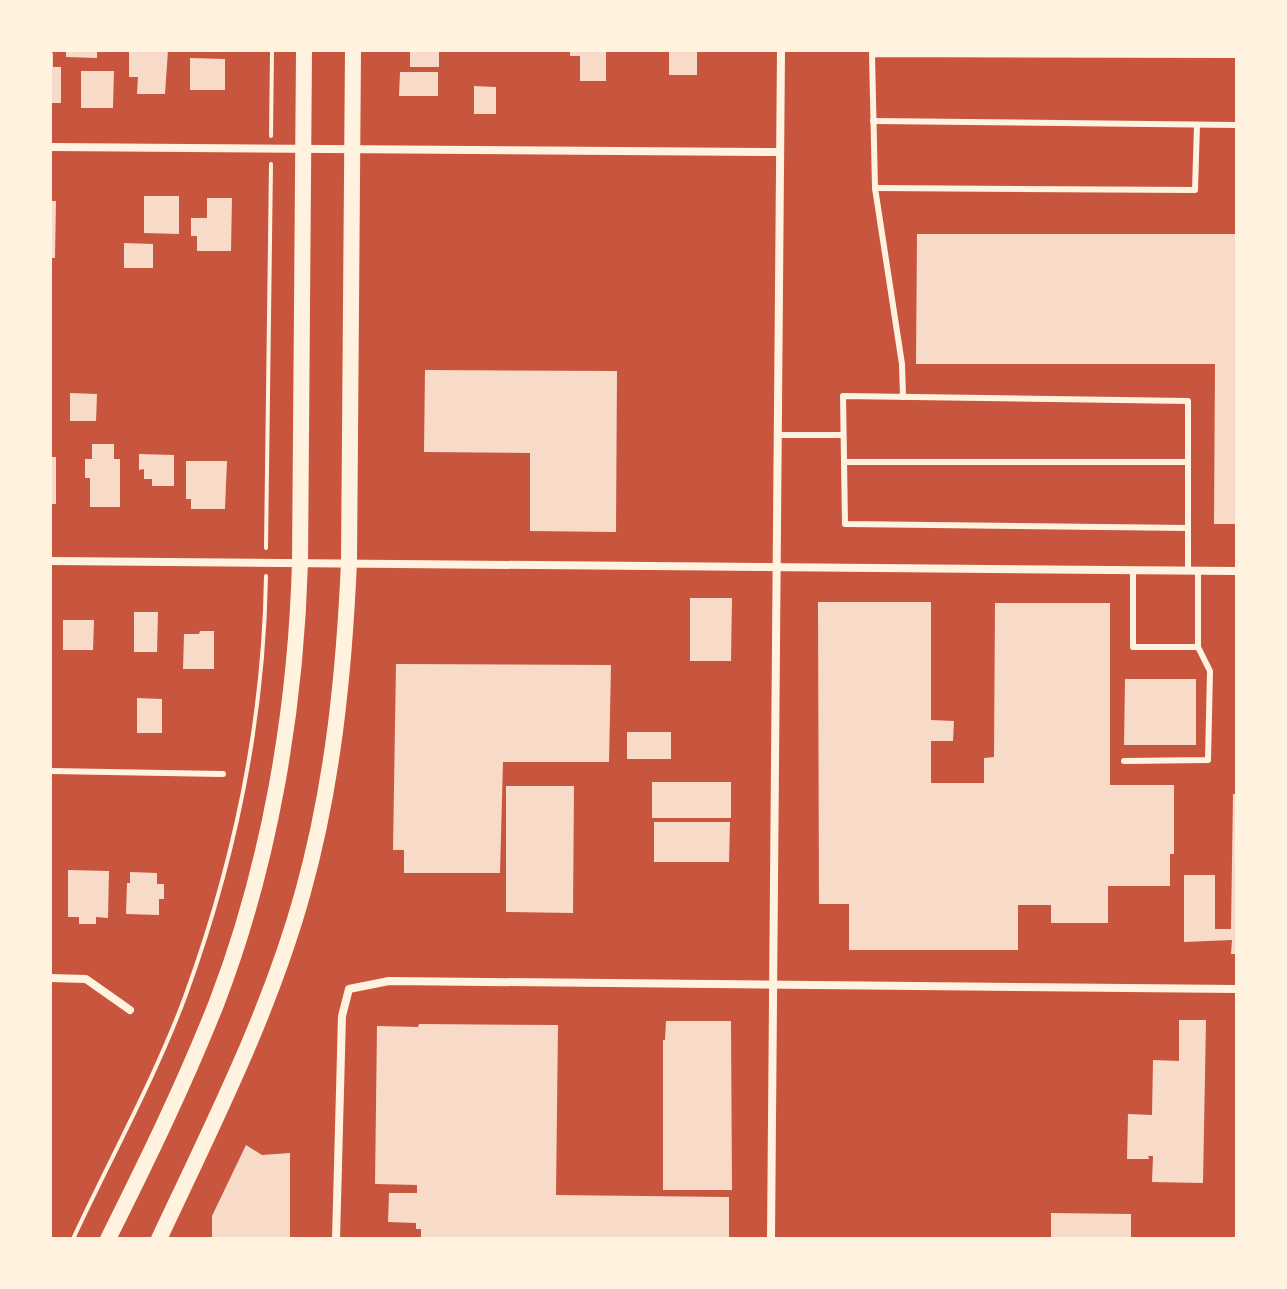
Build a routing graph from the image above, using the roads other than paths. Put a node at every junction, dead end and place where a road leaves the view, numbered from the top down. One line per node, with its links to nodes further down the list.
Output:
1 (304, 50): 9 (main road)
2 (353, 50): 10 (main road)
3 (781, 50): 11 (street)
4 (1237, 55): 5 (lane)
5 (873, 121): 6 (lane); 12 (lane)
6 (1197, 125): 7 (lane); 12 (lane)
7 (1237, 125)
8 (50, 147): 9 (street)
9 (303, 150): 10 (street); 20 (main road)
10 (352, 150): 11 (street); 21 (main road)
11 (779, 152): 14 (street)
12 (875, 188): 13 (lane)
13 (903, 397): 15 (lane); 17 (lane)
14 (777, 435): 15 (lane); 22 (street)
15 (843, 435): 16 (lane)
16 (844, 462): 17 (lane); 18 (lane)
17 (1188, 462): 18 (lane)
18 (1188, 528): 24 (lane)
19 (50, 561): 20 (street)
20 (300, 562): 21 (street); 34 (main road)
21 (349, 562): 22 (street); 35 (main road)
22 (776, 568): 23 (street); 31 (street)
23 (1133, 570): 24 (street); 26 (lane)
24 (1193, 570): 25 (street); 26 (lane)
25 (1237, 571)
26 (1198, 647): 27 (lane)
27 (1124, 761)
28 (50, 771): 29 (lane)
29 (223, 774)
30 (50, 978): 33 (street)
31 (773, 984): 32 (street); 36 (street); 37 (street)
32 (1237, 989)
33 (130, 1010)
34 (108, 1239)
35 (159, 1239)
36 (336, 1239)
37 (771, 1239)

